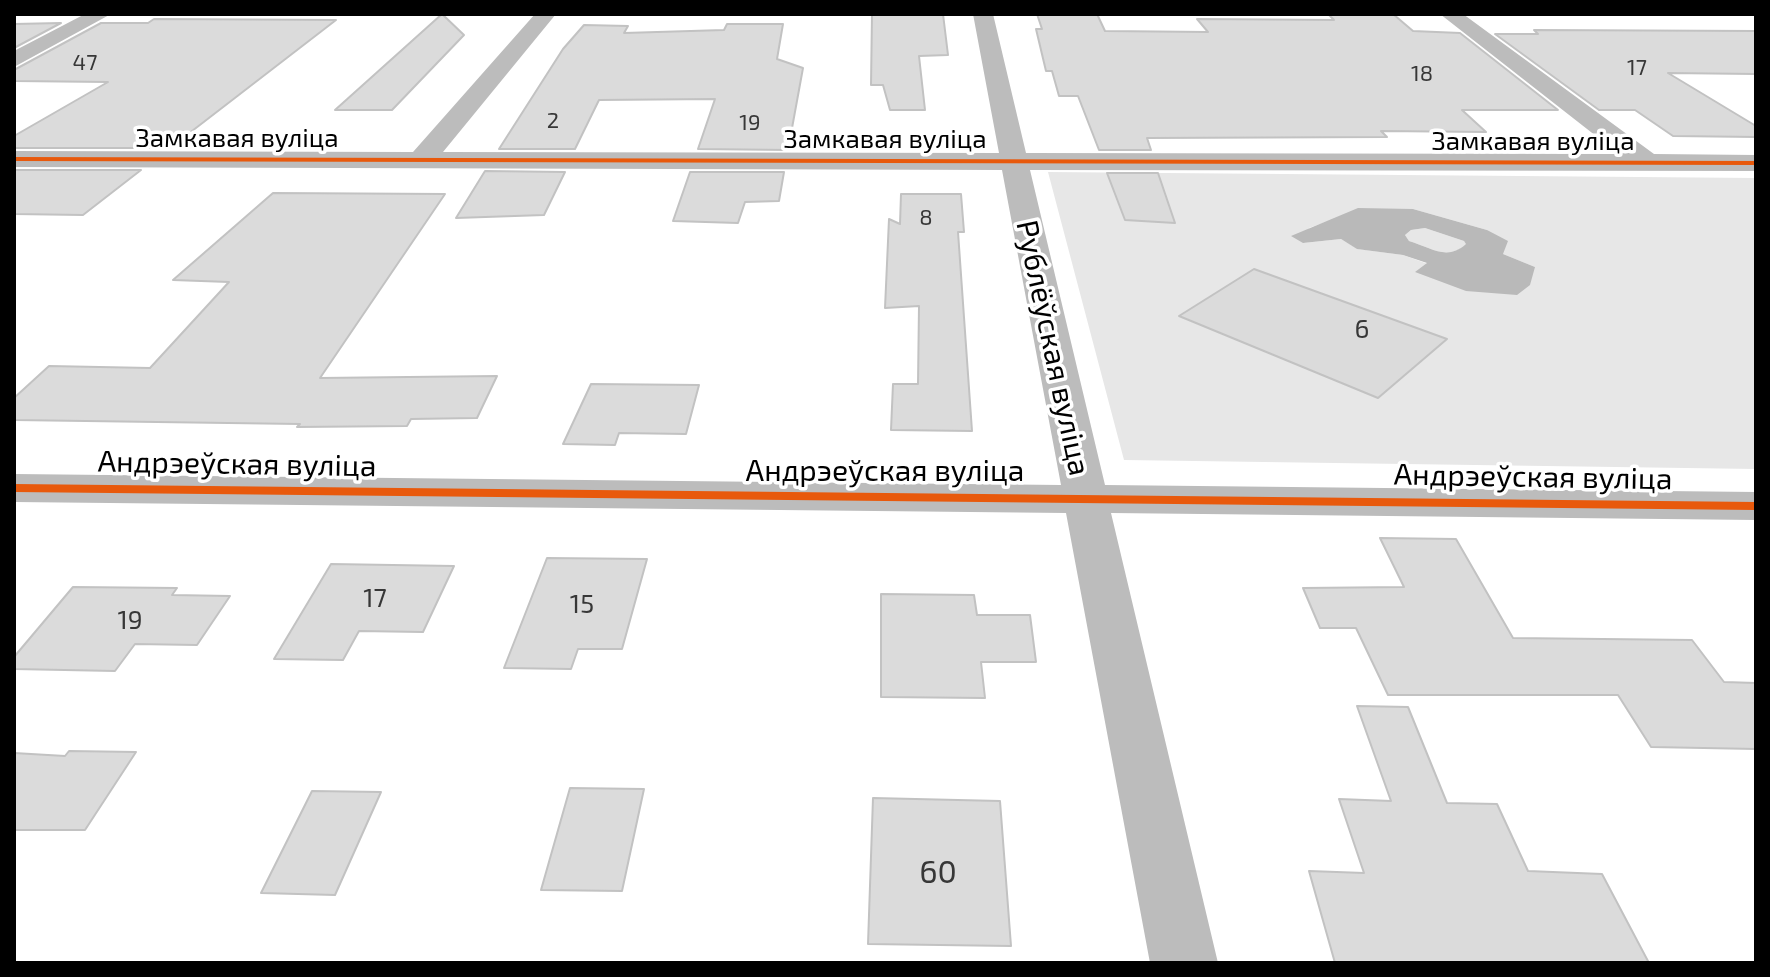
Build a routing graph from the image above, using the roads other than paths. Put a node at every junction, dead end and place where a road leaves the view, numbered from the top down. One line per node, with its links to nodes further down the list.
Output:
1 (101, 14): 5 (street)
2 (546, 14): 7 (street)
3 (983, 14): 8 (street, Рублёўская вуліца)
4 (1450, 14): 9 (street)
5 (14, 60)
6 (14, 159): 7 (street, Замкавая вуліца)
7 (421, 160): 8 (street, Замкавая вуліца)
8 (1013, 161): 9 (street, Замкавая вуліца); 12 (street, Рублёўская вуліца)
9 (1648, 163): 10 (street, Замкавая вуліца)
10 (1756, 163)
11 (14, 488): 12 (street, Андрэеўская вуліца)
12 (1086, 499): 13 (street, Андрэеўская вуліца); 14 (street, Рублёўская вуліца)
13 (1756, 506)
14 (1184, 963)

